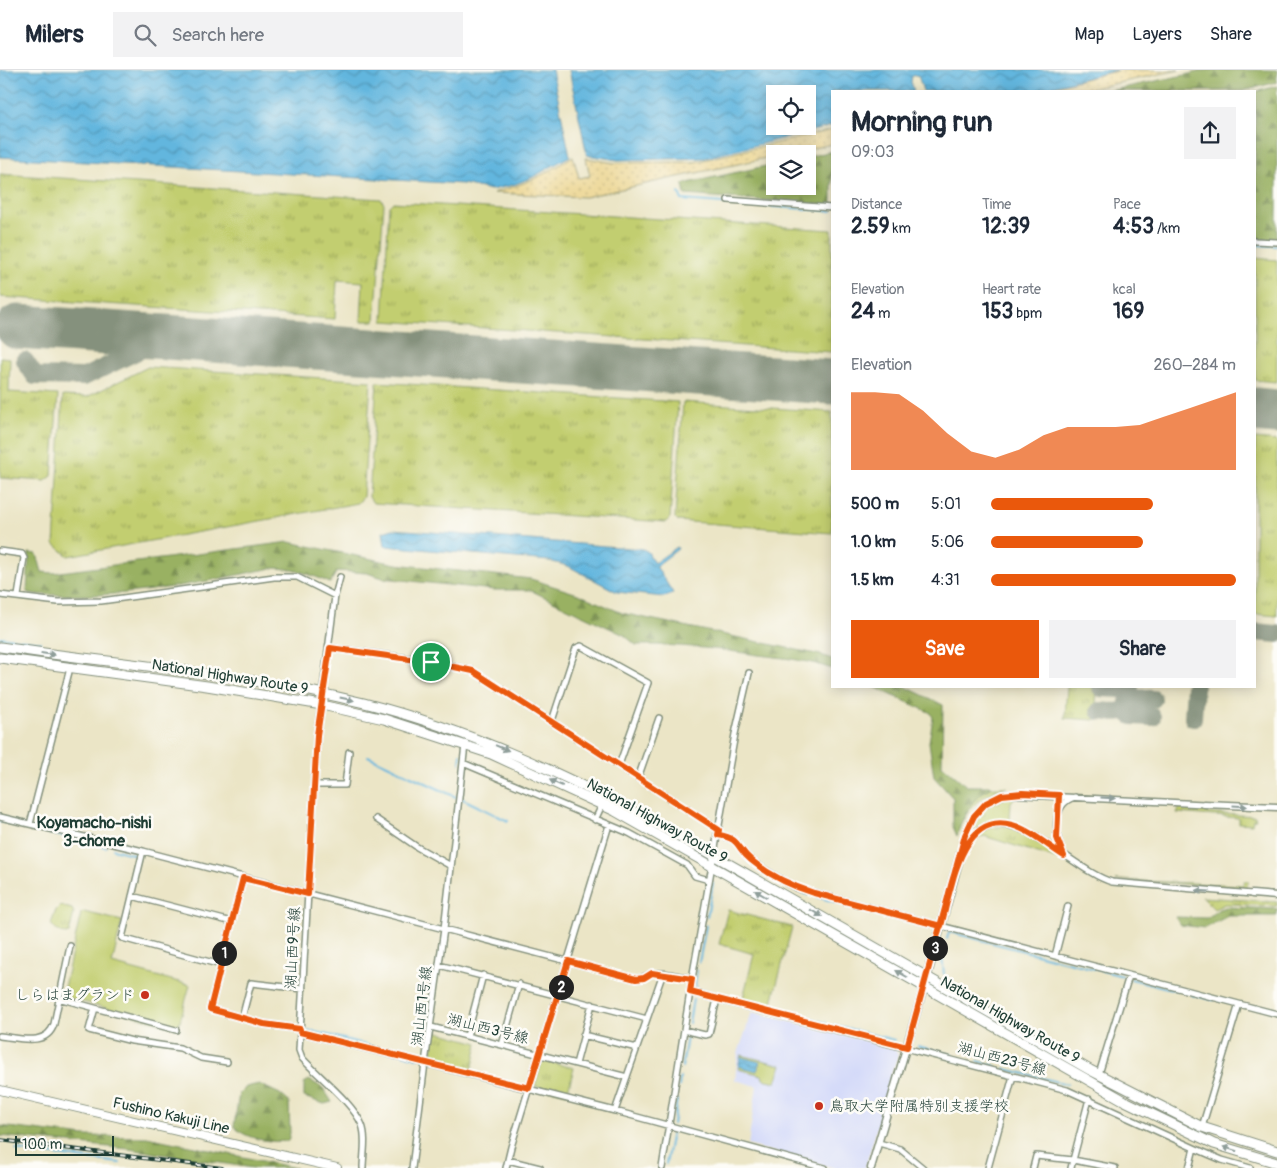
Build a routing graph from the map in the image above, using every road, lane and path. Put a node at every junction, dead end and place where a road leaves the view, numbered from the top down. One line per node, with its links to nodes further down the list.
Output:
1 (728, 200): 2 (street)
2 (831, 208)
3 (1256, 241): 4 (street)
4 (1277, 242)
5 (0, 551): 8 (street)
6 (340, 577): 9 (street, 湖山西9号線)
7 (0, 595): 8 (street)
8 (18, 596): 9 (street)
9 (335, 596): 11 (street, 湖山西9号線)
10 (0, 647): 15 (highway, National Highway Route 9, one-way to 15)
11 (330, 648): 15 (street, 湖山西9号線); 18 (street)
12 (0, 658): 13 (highway, National Highway Route 9)
13 (70, 668): 16 (highway, National Highway Route 9); 34 (street)
14 (749, 673): 36 (street)
15 (324, 694): 16 (street, 湖山西9号線); 39 (highway, National Highway Route 9, one-way to 39)
16 (322, 705): 19 (highway, National Highway Route 9); 24 (street, 湖山西9号線)
17 (660, 718): 23 (street)
18 (552, 721): 22 (street); 22 (street)
19 (465, 744): 21 (street, 湖山西1号線); 28 (highway, National Highway Route 9, one-way to 19)
20 (349, 752): 24 (street)
21 (463, 763): 33 (street); 41 (street, 湖山西1号線)
22 (619, 765): 23 (street)
23 (638, 778): 36 (street)
24 (316, 785): 45 (street, 湖山西9号線)
25 (1059, 795): 26 (street); 30 (street); 38 (street)
26 (1079, 796): 27 (street, one-way to 27); 30 (street)
27 (1204, 804): 29 (street, one-way to 29)
28 (602, 805): 33 (street); 42 (highway, National Highway Route 9)
29 (1277, 807)
30 (1058, 813): 40 (street)
31 (0, 817): 34 (street)
32 (376, 819): 41 (street)
33 (595, 820): 35 (street)
34 (30, 824): 37 (street)
35 (609, 825): 44 (street); 55 (street)
36 (718, 832): 39 (street); 51 (street)
37 (143, 852): 43 (street); 47 (street)
38 (961, 852): 40 (street); 51 (main road)
39 (714, 854): 42 (street); 60 (highway, National Highway Route 9, one-way to 60)
40 (1064, 856): 46 (street, one-way to 40)
41 (451, 866): 52 (street, 湖山西1号線)
42 (711, 866): 44 (street); 64 (highway, National Highway Route 9, one-way to 42)
43 (243, 878): 45 (street); 50 (street)
44 (709, 880): 62 (street)
45 (308, 894): 52 (street); 65 (street, 湖山西9号線)
46 (1252, 894): 48 (street)
47 (132, 896): 50 (street); 57 (street)
48 (1277, 896)
49 (1068, 906): 54 (street)
50 (232, 922): 57 (street)
51 (941, 926): 54 (street); 60 (main road)
52 (444, 928): 55 (street); 56 (street, 湖山西1号線)
53 (70, 946): 68 (street)
54 (1055, 956): 61 (street)
55 (568, 961): 58 (street); 67 (street)
56 (440, 965): 59 (street); 76 (street, 湖山西1号線)
57 (221, 966): 74 (street)
58 (663, 973): 62 (street); 75 (street)
59 (483, 976): 63 (street); 82 (street)
60 (926, 976): 64 (main road); 90 (highway, National Highway Route 9)
61 (1129, 976): 71 (street); 90 (street)
62 (692, 979): 66 (street)
63 (519, 984): 67 (street); 83 (street)
64 (924, 987): 84 (street); 104 (highway, National Highway Route 9, one-way to 64)
65 (303, 989): 74 (street); 79 (street, 湖山西9号線)
66 (690, 992): 69 (street); 78 (street)
67 (558, 994): 70 (street); 86 (street)
68 (58, 998): 72 (street); 81 (street)
69 (717, 999): 78 (street); 84 (street)
70 (592, 1004): 75 (street); 80 (street)
71 (1239, 1004): 73 (street); 98 (street)
72 (95, 1008): 77 (street); 87 (street)
73 (1277, 1014)
74 (242, 1018): 79 (street)
75 (647, 1019): 85 (street)
76 (431, 1027): 82 (street, 湖山西3号線); 88 (street, 湖山西1号線)
77 (176, 1030)
78 (684, 1030): 97 (street)
79 (300, 1031): 88 (street); 106 (street, 湖山西9号線)
80 (584, 1035): 85 (street); 89 (street)
81 (0, 1036)
82 (467, 1036): 83 (street, 湖山西3号線)
83 (502, 1045): 86 (street, 湖山西3号線)
84 (907, 1047): 91 (street, 湖山西23号線); 99 (street)
85 (636, 1048): 92 (street)
86 (539, 1054): 89 (street, 湖山西3号線); 93 (street)
87 (227, 1062)
88 (426, 1063): 93 (street, 湖山西1号線); 107 (street)
89 (576, 1064): 92 (street, 湖山西3号線)
90 (1099, 1074): 98 (highway, National Highway Route 9)
91 (1013, 1076): 95 (street, 湖山西23号線); 114 (street)
92 (627, 1077): 96 (street)
93 (529, 1088): 96 (street, 湖山西1号線); 102 (street)
94 (0, 1090): 105 (main road, Fushino Kakuji Line)
95 (1089, 1099): 100 (street, 湖山西23号線); 103 (street)
96 (615, 1112): 97 (street, 湖山西1号線)
97 (669, 1127): 110 (street); 111 (street, 湖山西1号線)
98 (1202, 1127): 101 (highway, National Highway Route 9)
99 (878, 1143): 112 (street); 113 (street)
100 (1194, 1148): 118 (street); 119 (street, 湖山西23号線)
101 (1277, 1151)
102 (508, 1160): 108 (street); 109 (street)
103 (1073, 1160): 115 (street); 116 (street); 117 (street)
104 (1277, 1163)
105 (337, 1168)
106 (363, 1168)
107 (412, 1168)
108 (506, 1168)
109 (540, 1168)
110 (662, 1168)
111 (825, 1168)
112 (871, 1168)
113 (923, 1168)
114 (988, 1168)
115 (1032, 1168)
116 (1071, 1168)
117 (1115, 1168)
118 (1189, 1168)
119 (1250, 1168)

